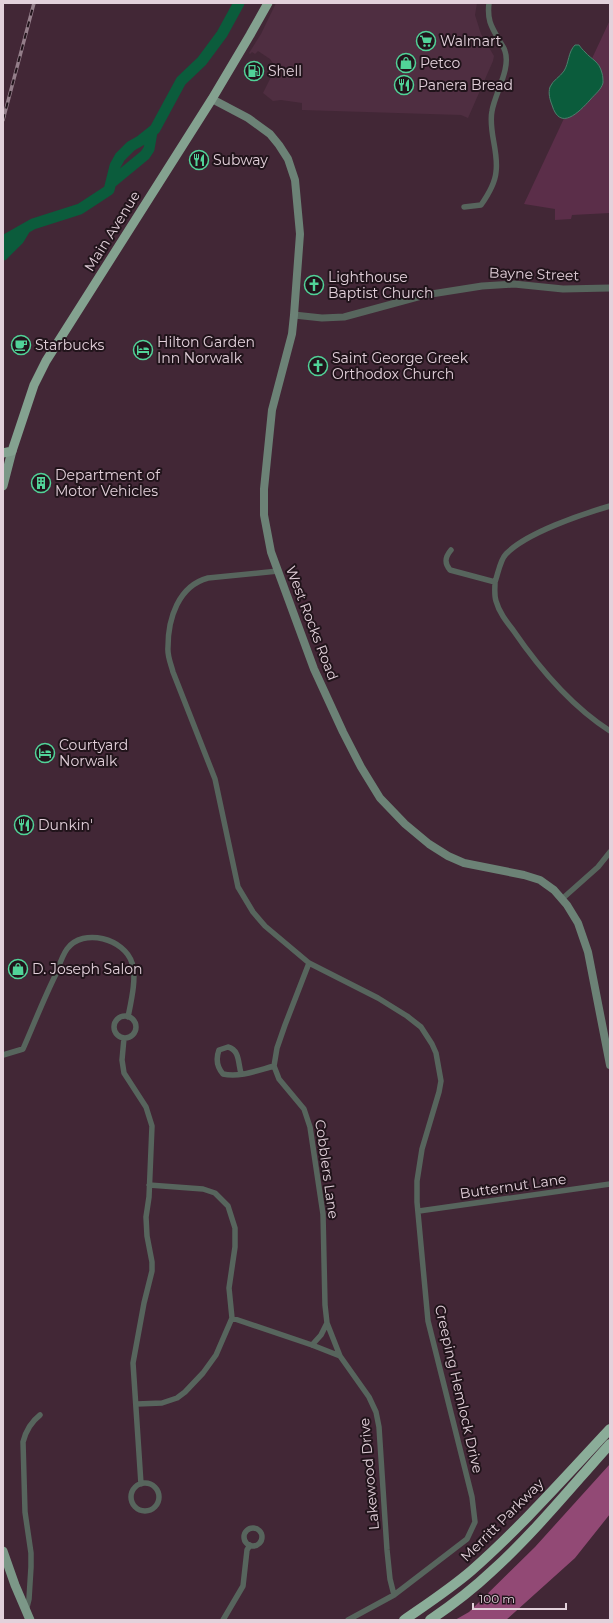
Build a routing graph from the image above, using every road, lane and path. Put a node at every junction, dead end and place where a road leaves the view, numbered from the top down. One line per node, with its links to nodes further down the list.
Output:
1 (268, 3): 3 (highway, Main Avenue)
2 (489, 3): 4 (street)
3 (212, 99): 6 (main road, West Rocks Road); 7 (highway, Main Avenue)
4 (464, 207)
5 (610, 288): 6 (street, Bayne Street)
6 (294, 315): 11 (main road, West Rocks Road)
7 (7, 452): 8 (main road, Main Avenue)
8 (3, 486)
9 (610, 506): 12 (street)
10 (451, 550): 12 (street)
11 (278, 571): 15 (main road, West Rocks Road); 16 (street, Creeping Hemlock Drive)
12 (495, 582): 13 (street)
13 (610, 732)
14 (610, 852): 15 (street)
15 (562, 899): 20 (main road, West Rocks Road)
16 (309, 962): 21 (street); 25 (street, Creeping Hemlock Drive)
17 (128, 1017): 18 (street); 18 (street); 19 (street)
18 (123, 1037): 24 (street)
19 (3, 1055)
20 (610, 1065)
21 (274, 1066): 22 (street); 27 (street, Cobblers Lane)
22 (241, 1074): 22 (street)
23 (610, 1184): 25 (street, Butternut Lane)
24 (149, 1185): 26 (street); 30 (street)
25 (419, 1212): 37 (street, Creeping Hemlock Drive)
26 (232, 1318): 28 (street); 30 (street)
27 (327, 1323): 28 (street); 29 (street, Cobblers Lane)
28 (312, 1345): 29 (street)
29 (340, 1356): 37 (street, Lakewood Drive)
30 (137, 1404): 34 (street)
31 (40, 1415): 38 (street)
32 (610, 1429): 41 (highway, Merritt Parkway)
33 (610, 1444): 42 (highway, Merritt Parkway)
34 (141, 1484): 34 (street)
35 (250, 1545): 39 (street)
36 (3, 1551): 38 (main road)
37 (394, 1595): 40 (street, Creeping Hemlock Drive)
38 (28, 1616)
39 (223, 1620)
40 (348, 1620)
41 (404, 1620)
42 (430, 1620)

